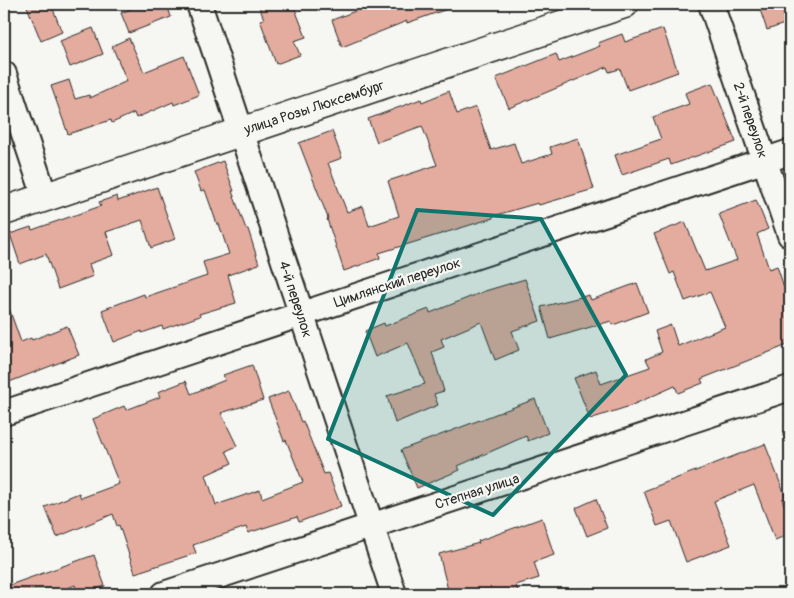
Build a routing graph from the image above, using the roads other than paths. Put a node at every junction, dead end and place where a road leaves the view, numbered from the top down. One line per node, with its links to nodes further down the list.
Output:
1 (199, 4): 5 (street, 4-й переулок)
2 (624, 4): 5 (street, улица Розы Люксембург)
3 (712, 4): 7 (street, 2-й переулок)
4 (4, 74): 8 (street)
5 (241, 132): 8 (street, улица Розы Люксембург); 11 (street, 4-й переулок)
6 (790, 152): 7 (street, Цимлянский переулок)
7 (765, 160): 10 (street, 2-й переулок); 11 (street, Цимлянский переулок)
8 (45, 197): 9 (street, улица Розы Люксембург)
9 (4, 211)
10 (790, 235)
11 (301, 314): 13 (street, Цимлянский переулок); 14 (street, 4-й переулок)
12 (790, 388): 14 (street, Степная улица)
13 (4, 412)
14 (371, 526): 15 (street, Степная улица); 16 (street, 4-й переулок)
15 (164, 594)
16 (394, 594)

